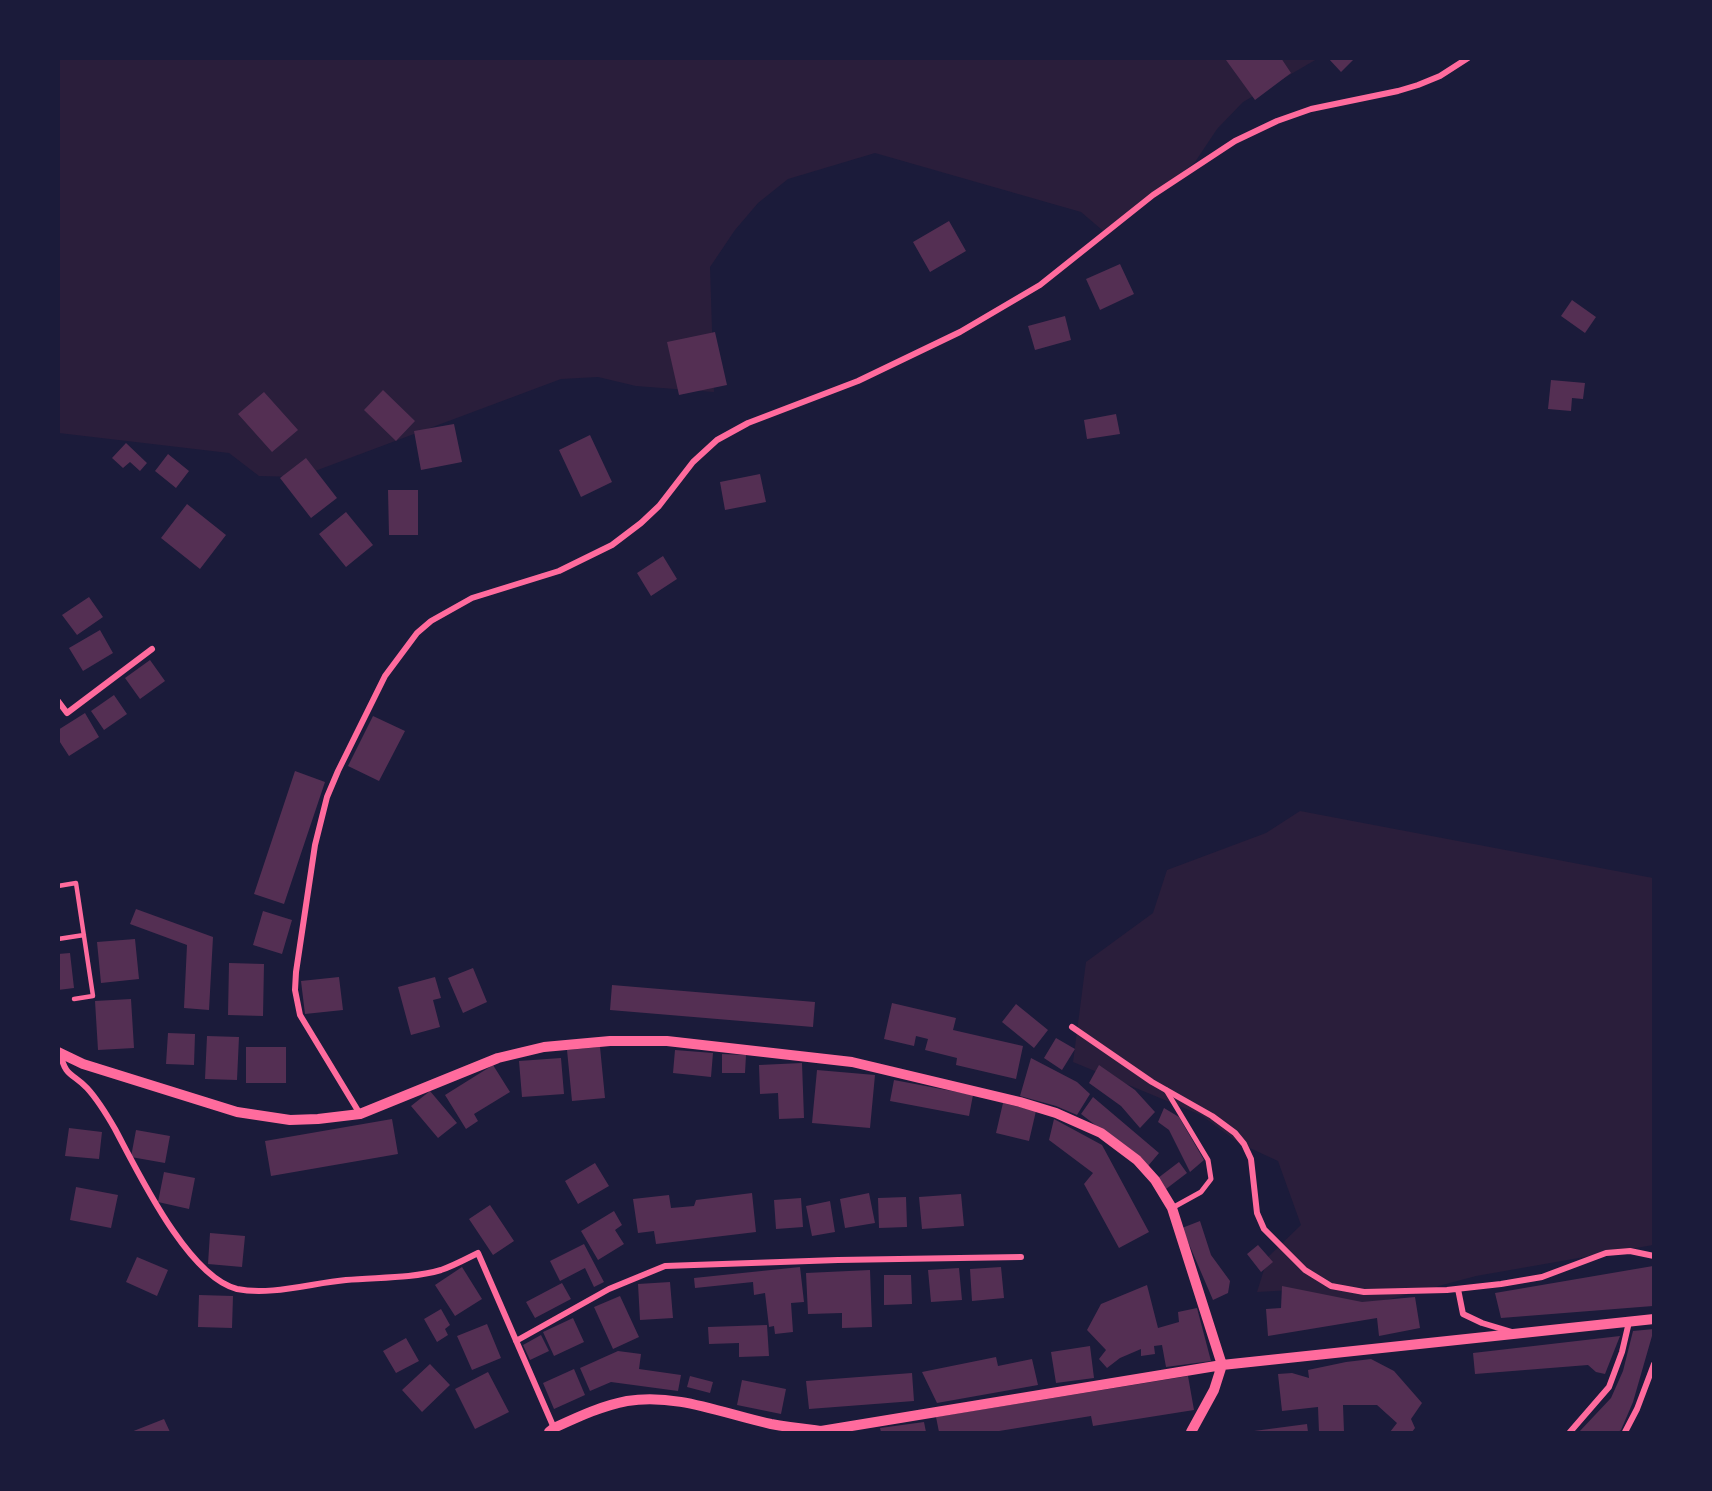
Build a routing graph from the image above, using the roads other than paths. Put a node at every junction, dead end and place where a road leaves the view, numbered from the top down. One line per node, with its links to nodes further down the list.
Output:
1 (1468, 58): 11 (street)
2 (152, 649): 3 (street)
3 (58, 701)
4 (58, 886): 5 (lane)
5 (84, 934): 6 (lane); 7 (lane)
6 (58, 939)
7 (74, 999)
8 (1072, 1027): 10 (street)
9 (60, 1053): 11 (street); 19 (street)
10 (1166, 1090): 12 (street); 15 (street)
11 (360, 1113): 12 (street)
12 (1172, 1208): 21 (street)
13 (1653, 1256): 15 (street)
14 (1021, 1257): 19 (street)
15 (1458, 1289): 18 (street)
16 (1653, 1319): 17 (street)
17 (1629, 1322): 18 (street); 25 (street)
18 (1518, 1334): 21 (street)
19 (516, 1341): 22 (street)
20 (1653, 1364): 26 (street)
21 (1222, 1365): 23 (street); 24 (street)
22 (551, 1430): 23 (street)
23 (821, 1432)
24 (1191, 1432)
25 (1570, 1432)
26 (1625, 1432)

